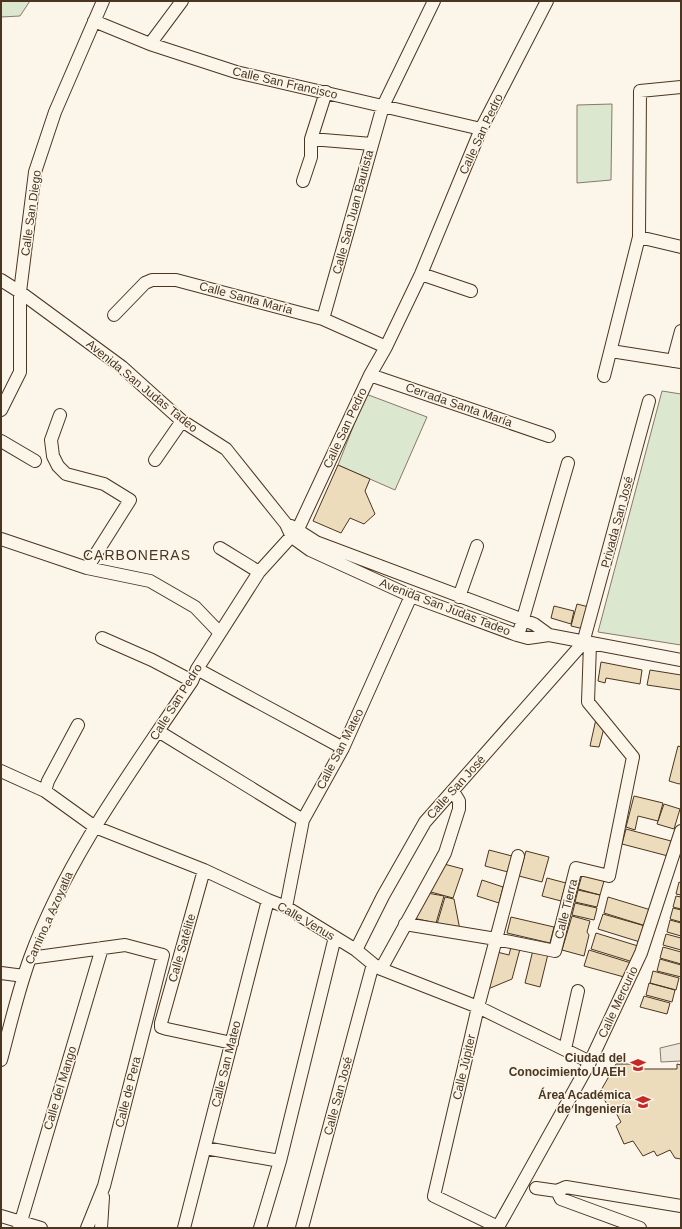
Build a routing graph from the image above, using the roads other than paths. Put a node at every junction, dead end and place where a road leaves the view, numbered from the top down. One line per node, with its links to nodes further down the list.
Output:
1 (103, 1): 5 (street, Calle San Diego)
2 (182, 1): 6 (street)
3 (434, 1): 9 (street, Calle San Juan Bautista)
4 (547, 1): 10 (street, Calle San Pedro)
5 (94, 21): 6 (street, Calle San Francisco); 19 (street, Calle San Diego)
6 (150, 44): 8 (street, Calle San Francisco)
7 (681, 87): 14 (street)
8 (326, 92): 9 (street, Calle San Francisco); 11 (street)
9 (383, 106): 10 (street, Calle San Francisco); 12 (street, Calle San Juan Bautista)
10 (482, 129): 16 (street, Calle San Pedro)
11 (311, 139): 12 (street); 13 (street)
12 (372, 144): 21 (street, Calle San Juan Bautista)
13 (303, 181)
14 (639, 237): 15 (street); 24 (street)
15 (681, 246)
16 (421, 274): 18 (street); 23 (street, Calle San Pedro)
17 (1, 280): 19 (street, Avenida San Judas Tadeo)
18 (471, 291)
19 (20, 292): 29 (street, Calle San Diego); 31 (street, Avenida San Judas Tadeo)
20 (114, 315): 21 (street, Calle Santa María)
21 (323, 319): 23 (street, Calle Santa María)
22 (681, 331): 25 (street)
23 (386, 347): 26 (street, Calle San Pedro)
24 (611, 351): 25 (street); 27 (street)
25 (677, 361)
26 (370, 375): 32 (street, Cerrada Santa María); 37 (street, Calle San Pedro)
27 (604, 376)
28 (649, 401): 50 (street, Privada San José)
29 (1, 410)
30 (60, 415): 41 (street)
31 (182, 422): 34 (street); 37 (street, Avenida San Judas Tadeo)
32 (549, 436)
33 (1, 441): 35 (street)
34 (155, 460)
35 (35, 461)
36 (568, 463): 45 (street)
37 (295, 533): 42 (street, Calle San Pedro); 43 (street, Avenida San Judas Tadeo); 44 (street, Avenida San Judas Tadeo)
38 (1, 539): 41 (street)
39 (477, 546): 44 (street)
40 (220, 548): 42 (street)
41 (87, 568): 46 (street)
42 (259, 572): 46 (street, Calle San Pedro)
43 (411, 596): 47 (street, Avenida San Judas Tadeo); 56 (street, Calle San Mateo)
44 (459, 597): 45 (street, Avenida San Judas Tadeo)
45 (523, 621): 47 (street); 48 (street, Avenida San Judas Tadeo)
46 (220, 632): 52 (street, Calle San Pedro)
47 (517, 635): 48 (street, Avenida San Judas Tadeo)
48 (549, 635): 50 (street, Avenida San Judas Tadeo)
49 (102, 638): 53 (street)
50 (587, 643): 51 (street, Avenida San Judas Tadeo); 59 (street, Calle San José); 69 (street, Calle Tierra)
51 (681, 660)
52 (197, 669): 53 (street, Calle San Pedro); 56 (street)
53 (192, 681): 55 (street, Calle San Pedro)
54 (78, 725): 58 (street)
55 (158, 731): 60 (street); 61 (street, Calle San Pedro)
56 (343, 748): 60 (street, Calle San Mateo)
57 (1, 771): 58 (street, Calle Venus)
58 (45, 791): 61 (street, Calle Venus)
59 (453, 791): 67 (street, Calle San José); 71 (street, Calle San José)
60 (303, 820): 66 (street, Calle San Mateo)
61 (95, 827): 64 (street, Calle Venus); 72 (street, Camino a Azoyatla)
62 (681, 831): 81 (street, Calle Mercurio)
63 (518, 856): 69 (street, Calle Júpiter)
64 (204, 870): 65 (street, Calle Venus); 78 (street, Calle Satélite)
65 (268, 900): 66 (street, Calle Venus); 78 (street, Calle San Mateo)
66 (286, 906): 68 (street, Calle Venus)
67 (405, 924): 69 (street); 73 (street, Calle San José)
68 (335, 938): 71 (street, Calle Venus); 83 (street)
69 (496, 939): 77 (street, Calle Júpiter)
70 (102, 948): 72 (street); 84 (street, Calle de Pera); 89 (street, Calle del Mango)
71 (356, 950): 73 (street, Calle Venus)
72 (30, 958): 75 (street, Camino a Azoyatla)
73 (377, 967): 77 (street, Calle Venus); 96 (street, Calle San José)
74 (1, 973): 75 (street)
75 (24, 976): 80 (street, Camino a Azoyatla)
76 (578, 991): 79 (street)
77 (478, 1007): 79 (street, Calle Venus); 90 (street, Calle Júpiter)
78 (232, 1043): 82 (street, Calle San Mateo)
79 (564, 1049): 81 (street, Calle Venus)
80 (1, 1060)
81 (590, 1062): 90 (street, Calle Mercurio)
82 (205, 1148): 83 (street); 94 (street, Calle San Mateo)
83 (280, 1161): 95 (street)
84 (104, 1186): 92 (street, Calle de Pera); 93 (street)
85 (536, 1188): 86 (street)
86 (557, 1191): 87 (street); 97 (street)
87 (681, 1206)
88 (1, 1216): 89 (street)
89 (20, 1225): 91 (street)
90 (498, 1227)
91 (41, 1228)
92 (87, 1228)
93 (101, 1228)
94 (184, 1228)
95 (260, 1228)
96 (302, 1228)
97 (640, 1228)

